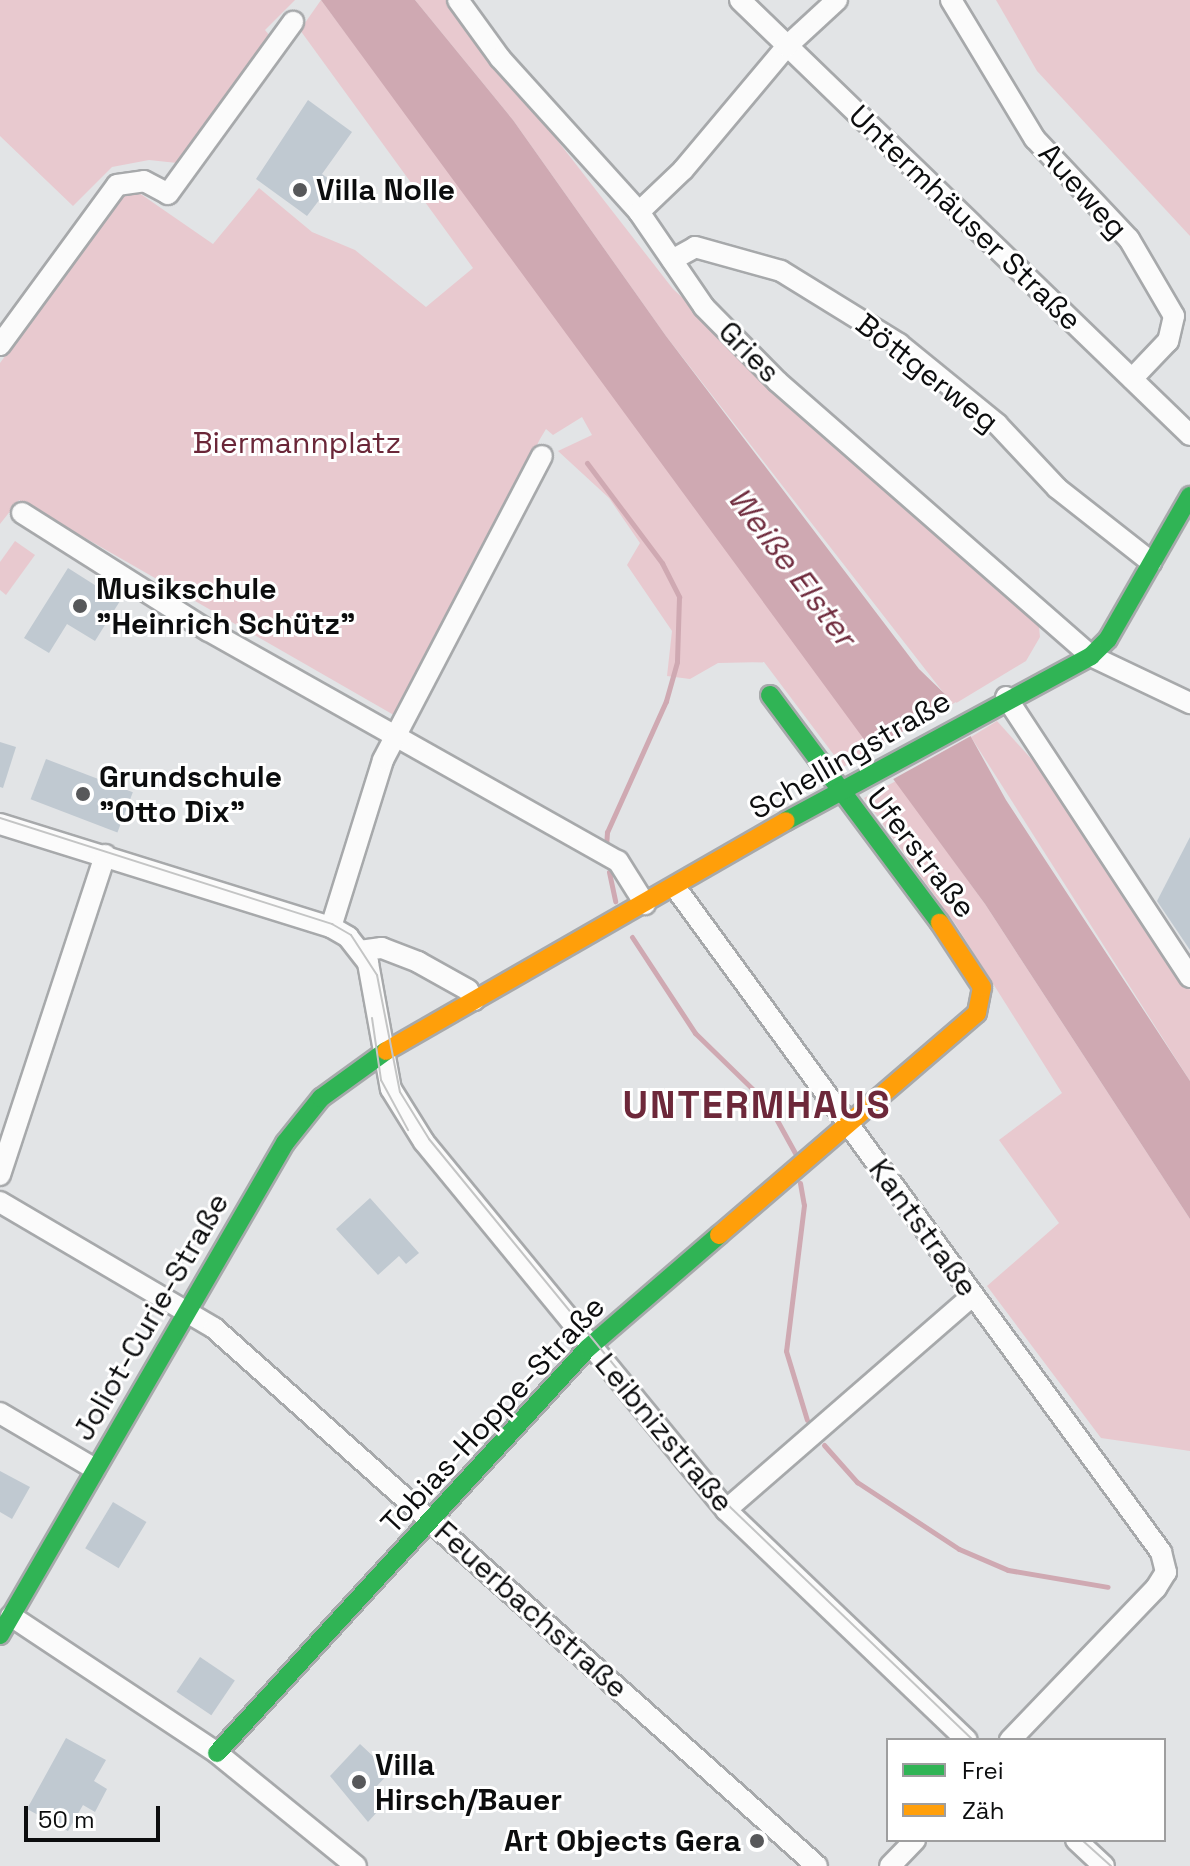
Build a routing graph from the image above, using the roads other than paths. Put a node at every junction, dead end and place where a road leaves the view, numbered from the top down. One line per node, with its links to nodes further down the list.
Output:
1 (458, 0): 7 (street, Gries)
2 (740, 0): 6 (street, Untermhäuser Straße)
3 (837, 0): 6 (street)
4 (951, 0): 10 (street, Aueweg)
5 (293, 22): 9 (street)
6 (787, 46): 7 (street); 10 (street, Untermhäuser Straße)
7 (639, 212): 8 (street, Gries)
8 (672, 260): 15 (street, Böttgerweg); 16 (street, Gries)
9 (0, 345)
10 (1132, 379): 11 (street, Untermhäuser Straße)
11 (1190, 435)
12 (542, 456): 20 (street)
13 (1190, 496): 15 (main road)
14 (22, 513): 20 (street)
15 (1151, 562): 16 (main road)
16 (1091, 656): 18 (main road, Schellingstraße); 19 (street, Gries)
17 (770, 695): 21 (main road, Uferstraße)
18 (998, 702): 21 (main road, Schellingstraße); 28 (street)
19 (1190, 703)
20 (395, 733): 25 (street); 26 (street)
21 (847, 788): 24 (main road, Schellingstraße); 30 (main road, Uferstraße)
22 (0, 824): 23 (street)
23 (105, 855): 26 (street); 33 (street)
24 (675, 887): 25 (main road, Schellingstraße); 32 (street, Kantstraße)
25 (645, 904): 29 (main road, Schellingstraße)
26 (331, 927): 27 (street)
27 (360, 951): 29 (street); 31 (street, Leibnizstraße)
28 (1190, 977)
29 (474, 1000): 31 (main road, Joliot-Curie-Straße)
30 (977, 1013): 32 (main road, Tobias-Hoppe-Straße)
31 (380, 1051): 36 (main road, Joliot-Curie-Straße); 37 (street, Leibnizstraße)
32 (847, 1123): 35 (street, Kantstraße); 37 (main road, Tobias-Hoppe-Straße)
33 (0, 1175)
34 (0, 1202): 36 (street, Feuerbachstraße)
35 (972, 1296): 40 (street); 45 (street, Kantstraße)
36 (184, 1311): 39 (main road, Joliot-Curie-Straße); 41 (street, Feuerbachstraße)
37 (591, 1345): 40 (street, Leibnizstraße); 41 (main road, Tobias-Hoppe-Straße)
38 (0, 1413): 39 (street)
39 (95, 1469): 42 (main road, Joliot-Curie-Straße)
40 (726, 1510): 44 (street, Leibnizstraße)
41 (432, 1521): 46 (main road, Tobias-Hoppe-Straße); 50 (street, Feuerbachstraße)
42 (11, 1616): 43 (main road, Joliot-Curie-Straße); 46 (street)
43 (0, 1635)
44 (965, 1738)
45 (1012, 1738)
46 (217, 1753): 49 (street)
47 (913, 1842): 51 (street)
48 (1078, 1842): 52 (street)
49 (356, 1866)
50 (817, 1866)
51 (890, 1866)
52 (1104, 1866)

